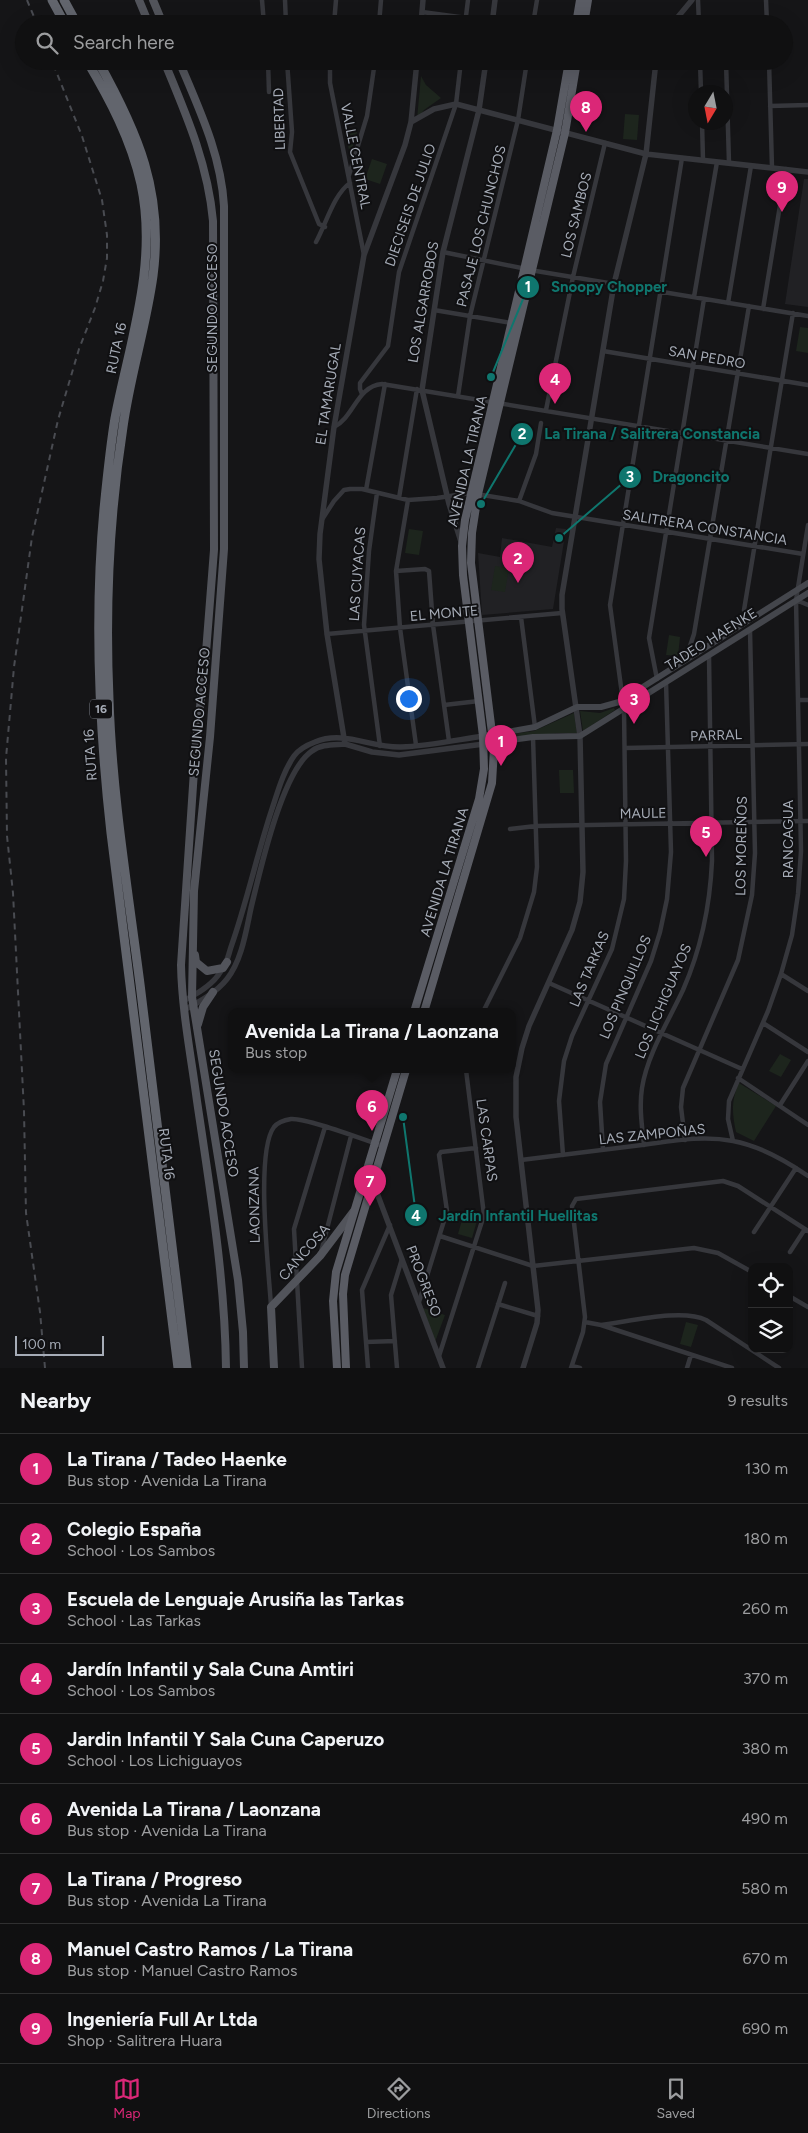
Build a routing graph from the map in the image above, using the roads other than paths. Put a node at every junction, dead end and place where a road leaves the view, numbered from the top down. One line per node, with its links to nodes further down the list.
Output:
1 (52, 0): 19 (highway)
2 (64, 0): 20 (highway)
3 (138, 0): 21 (main road)
4 (153, 0): 22 (main road)
5 (262, 0): 23 (street)
6 (285, 0): 24 (street)
7 (336, 0): 25 (street)
8 (381, 0): 26 (street)
9 (423, 0): 18 (street)
10 (468, 0): 29 (street)
11 (495, 0): 30 (street)
12 (537, 0): 31 (street)
13 (580, 0): 32 (highway)
14 (588, 0): 33 (highway)
15 (692, 0): 34 (street)
16 (698, 0): 35 (street)
17 (766, 0): 36 (street)
18 (422, 12): 27 (street); 28 (street)
19 (60, 15)
20 (73, 15)
21 (145, 15)
22 (159, 15)
23 (263, 15)
24 (286, 15)
25 (335, 15)
26 (380, 15)
27 (422, 15)
28 (455, 15)
29 (466, 15)
30 (493, 15)
31 (534, 15)
32 (578, 15)
33 (586, 15)
34 (680, 15)
35 (698, 15)
36 (767, 15)
37 (92, 70): 254 (highway, RUTA 16 / 16)
38 (103, 70): 255 (highway, RUTA 16 / 16)
39 (167, 70): 191 (main road, SEGUNDO ACCESO)
40 (183, 70): 184 (main road, SEGUNDO ACCESO)
41 (268, 70): 56 (street)
42 (287, 70): 77 (street, LIBERTAD)
43 (330, 70): 75 (street, VALLE CENTRAL)
44 (374, 70): 75 (street)
45 (416, 70): 62 (street, EL TAMARUGAL)
46 (460, 70): 57 (street, DIECISEIS DE JULIO)
47 (485, 70): 60 (street, LOS ALGARROBOS)
48 (526, 70): 61 (street, PASAJE LOS CHUNCHOS)
49 (568, 70): 64 (highway, AVENIDA LA TIRANA)
50 (575, 70): 64 (highway, AVENIDA LA TIRANA)
51 (655, 70): 66 (street)
52 (700, 70): 55 (street)
53 (726, 70): 70 (street)
54 (768, 70): 59 (street)
55 (701, 85)
56 (269, 92)
57 (456, 104): 60 (street); 62 (street); 104 (street, DIECISEIS DE JULIO)
58 (808, 105): 59 (street)
59 (770, 106): 72 (street)
60 (479, 110): 61 (street); 79 (street, LOS ALGARROBOS)
61 (518, 120): 64 (street); 81 (street, PASAJE LOS CHUNCHOS)
62 (411, 122): 80 (street, EL TAMARUGAL)
63 (702, 130): 68 (street)
64 (561, 131): 65 (street); 82 (highway, AVENIDA LA TIRANA)
65 (605, 143): 66 (street); 83 (street, LOS SAMBOS)
66 (646, 154): 67 (street); 84 (street)
67 (682, 158): 68 (street); 85 (street, LAS TARKAS)
68 (703, 160): 69 (street)
69 (717, 162): 70 (street); 86 (street)
70 (729, 163): 71 (street)
71 (751, 166): 72 (street); 88 (street)
72 (772, 168): 73 (street)
73 (786, 169): 74 (street); 90 (street)
74 (808, 172)
75 (349, 176): 76 (street, VALLE CENTRAL)
76 (350, 183): 77 (street); 80 (street, VALLE CENTRAL)
77 (325, 227): 78 (street)
78 (316, 242)
79 (443, 252): 81 (street); 91 (street, LOS ALGARROBOS)
80 (364, 255): 111 (street, EL TAMARUGAL)
81 (483, 262): 82 (street); 93 (street, PASAJE LOS CHUNCHOS)
82 (527, 270): 83 (street); 95 (highway, AVENIDA LA TIRANA); 106 (highway, AVENIDA LA TIRANA)
83 (573, 278): 84 (street); 107 (street, LOS SAMBOS)
84 (614, 284): 85 (street); 96 (street)
85 (660, 292): 86 (street); 97 (street, LAS TARKAS)
86 (694, 297): 87 (street)
87 (704, 299): 88 (street); 98 (street)
88 (728, 303): 89 (street)
89 (749, 306): 90 (street); 99 (street)
90 (763, 308): 92 (street)
91 (434, 310): 93 (street); 103 (street, LOS ALGARROBOS)
92 (793, 313): 94 (street); 100 (street)
93 (470, 316): 95 (street); 105 (street, PASAJE LOS CHUNCHOS)
94 (808, 316)
95 (511, 323): 106 (highway, AVENIDA LA TIRANA)
96 (603, 351): 97 (street, SAN PEDRO); 108 (street)
97 (649, 358): 98 (street, SAN PEDRO); 110 (street, LAS TARKAS)
98 (692, 366): 99 (street, SAN PEDRO); 112 (street)
99 (738, 373): 100 (street, SAN PEDRO); 113 (street)
100 (782, 381): 102 (street, SAN PEDRO); 114 (street)
101 (385, 384): 103 (street); 104 (street); 116 (street)
102 (808, 385)
103 (419, 389): 105 (street); 119 (street, LOS ALGARROBOS); 120 (street)
104 (362, 394): 111 (street)
105 (458, 396): 106 (street)
106 (497, 402): 107 (street); 118 (highway, AVENIDA LA TIRANA)
107 (546, 410): 108 (street)
108 (592, 418): 110 (street); 123 (street)
109 (542, 423): 122 (street)
110 (638, 426): 112 (street); 125 (street, LAS TARKAS)
111 (334, 427): 124 (street, EL TAMARUGAL)
112 (681, 433): 113 (street); 127 (street)
113 (726, 440): 114 (street); 128 (street)
114 (771, 448): 115 (street); 130 (street)
115 (808, 454)
116 (366, 490): 117 (street, SALITRERA CONSTANCIA); 124 (street, SALITRERA CONSTANCIA)
117 (377, 493): 120 (street, SALITRERA CONSTANCIA); 146 (street, LAS CUYACAS)
118 (474, 493): 119 (street, SALITRERA CONSTANCIA); 122 (street, SALITRERA CONSTANCIA); 129 (highway, AVENIDA LA TIRANA); 141 (highway, AVENIDA LA TIRANA)
119 (447, 497): 121 (street, SALITRERA CONSTANCIA); 129 (street, LOS ALGARROBOS)
120 (399, 498): 121 (street, SALITRERA CONSTANCIA)
121 (408, 500): 132 (street)
122 (519, 501): 123 (street, SALITRERA CONSTANCIA)
123 (575, 517): 125 (street, SALITRERA CONSTANCIA); 139 (street)
124 (323, 518): 147 (street, EL TAMARUGAL)
125 (622, 524): 127 (street, SALITRERA CONSTANCIA); 152 (street, LAS TARKAS)
126 (808, 525): 131 (street, RANCAGUA)
127 (665, 532): 128 (street, SALITRERA CONSTANCIA); 150 (street)
128 (710, 539): 130 (street, SALITRERA CONSTANCIA); 149 (street)
129 (462, 546): 142 (highway, AVENIDA LA TIRANA)
130 (755, 546): 131 (street, SALITRERA CONSTANCIA); 138 (street)
131 (803, 554): 134 (street, RANCAGUA)
132 (396, 571): 143 (street); 144 (street)
133 (808, 583): 134 (main road, TADEO HAENKE)
134 (797, 590): 136 (street, RANCAGUA); 149 (main road, TADEO HAENKE)
135 (808, 592): 136 (main road, TADEO HAENKE)
136 (796, 600): 137 (street); 145 (main road, TADEO HAENKE); 153 (street, RANCAGUA)
137 (808, 605)
138 (744, 610)
139 (562, 614): 140 (street, EL MONTE); 157 (street)
140 (521, 617): 141 (street, EL MONTE); 159 (street)
141 (478, 621): 142 (street, EL MONTE); 162 (highway, AVENIDA LA TIRANA)
142 (468, 622): 143 (street, EL MONTE); 155 (highway, AVENIDA LA TIRANA)
143 (433, 625): 144 (street, EL MONTE); 156 (street)
144 (400, 628): 146 (street, EL MONTE); 169 (street)
145 (750, 630): 148 (main road, TADEO HAENKE); 167 (street, LOS MOREÑOS)
146 (364, 631): 147 (street, EL MONTE); 168 (street, LAS CUYACAS)
147 (327, 634): 163 (street, EL TAMARUGAL)
148 (709, 655): 151 (main road, TADEO HAENKE); 170 (street, LOS LICHIGUAYOS)
149 (685, 661): 150 (main road, TADEO HAENKE)
150 (657, 679): 152 (main road, TADEO HAENKE)
151 (666, 682): 158 (main road, TADEO HAENKE); 171 (street, LOS PINQUILLOS)
152 (623, 700): 157 (main road, TADEO HAENKE); 158 (street, LAS TARKAS)
153 (798, 700): 154 (street); 165 (street, RANCAGUA)
154 (808, 700)
155 (479, 701): 156 (street); 162 (highway, AVENIDA LA TIRANA)
156 (444, 705): 164 (street)
157 (577, 707): 159 (main road, TADEO HAENKE); 160 (street)
158 (624, 709): 160 (main road, TADEO HAENKE); 172 (street, LAS TARKAS)
159 (535, 727): 162 (main road, TADEO HAENKE)
160 (580, 736): 161 (main road, TADEO HAENKE); 179 (street)
161 (533, 737): 162 (main road, TADEO HAENKE); 180 (street)
162 (488, 739): 163 (street, TADEO HAENKE); 164 (street, TADEO HAENKE); 193 (highway, AVENIDA LA TIRANA); 194 (highway, AVENIDA LA TIRANA)
163 (344, 741): 168 (street, TADEO HAENKE); 185 (street); 189 (street)
164 (450, 741): 169 (street, TADEO HAENKE)
165 (799, 744): 166 (street, PARRAL); 167 (street, PARRAL); 174 (street, RANCAGUA)
166 (808, 744)
167 (752, 745): 170 (street, PARRAL); 175 (street, LOS MOREÑOS)
168 (380, 746): 169 (street, TADEO HAENKE)
169 (416, 746)
170 (710, 746): 171 (street, PARRAL); 176 (street, LOS LICHIGUAYOS)
171 (668, 747): 172 (street, PARRAL); 178 (street, LOS PINQUILLOS)
172 (624, 748): 177 (street, LAS TARKAS)
173 (808, 820): 174 (street, MAULE)
174 (801, 821): 175 (street, MAULE); 182 (street, RANCAGUA)
175 (754, 822): 176 (street, MAULE); 201 (street, LOS MOREÑOS)
176 (712, 823): 178 (street, MAULE); 200 (street, LOS LICHIGUAYOS)
177 (626, 824): 178 (street, MAULE); 179 (street, MAULE); 190 (street, LAS TARKAS)
178 (670, 824): 197 (street, LOS PINQUILLOS)
179 (583, 825): 180 (street, MAULE); 187 (street)
180 (536, 826): 181 (street, MAULE); 195 (street)
181 (510, 829)
182 (800, 873): 183 (street); 186 (street, RANCAGUA)
183 (808, 873)
184 (193, 926): 185 (main road); 192 (main road, SEGUNDO ACCESO)
185 (227, 962): 192 (street)
186 (781, 974): 188 (street); 198 (street, RANCAGUA)
187 (549, 983): 190 (street); 221 (street)
188 (808, 991)
189 (213, 992): 192 (street); 199 (main road)
190 (588, 1000): 197 (street); 220 (street, LAS TARKAS)
191 (182, 1001): 192 (street); 196 (main road, SEGUNDO ACCESO)
192 (193, 1001): 196 (street); 199 (main road, SEGUNDO ACCESO)
193 (415, 1008)
194 (425, 1008)
195 (485, 1008)
196 (184, 1010): 256 (main road, SEGUNDO ACCESO)
197 (626, 1017): 200 (street); 219 (street, LOS PINQUILLOS)
198 (763, 1023): 202 (street); 204 (street, RANCAGUA)
199 (198, 1031): 257 (main road, SEGUNDO ACCESO)
200 (662, 1034): 201 (street); 216 (street, LOS LICHIGUAYOS)
201 (699, 1050): 204 (street); 213 (street, LOS MOREÑOS)
202 (808, 1052)
203 (808, 1061): 209 (street)
204 (742, 1069): 208 (street, RANCAGUA)
205 (396, 1073): 215 (highway)
206 (405, 1073): 217 (highway)
207 (466, 1073): 218 (street, LAS CARPAS)
208 (738, 1078): 209 (street); 214 (street, RANCAGUA)
209 (780, 1105): 210 (street)
210 (808, 1125)
211 (325, 1127): 212 (street, LAONZANA); 239 (street); 244 (street, LAONZANA)
212 (351, 1136): 215 (street, LAONZANA); 234 (street)
213 (685, 1140): 214 (street, LAS ZAMPOÑAS); 216 (street, LAS ZAMPOÑAS)
214 (733, 1141): 222 (street, LAS ZAMPOÑAS)
215 (374, 1143): 217 (street, LAONZANA); 224 (highway)
216 (644, 1145): 219 (street, LAS ZAMPOÑAS)
217 (383, 1146): 225 (highway)
218 (476, 1148): 231 (street); 232 (street, LAS CARPAS)
219 (603, 1150): 220 (street, LAS ZAMPOÑAS)
220 (563, 1155): 221 (street, LAS ZAMPOÑAS)
221 (521, 1160): 237 (street)
222 (796, 1168): 223 (street, LAS ZAMPOÑAS); 226 (street)
223 (808, 1176)
224 (362, 1183): 225 (street); 227 (highway)
225 (371, 1186): 228 (street, PROGRESO); 261 (highway)
226 (770, 1206): 229 (street); 230 (street); 236 (street)
227 (354, 1211): 234 (main road, CANCOSA); 260 (highway)
228 (390, 1225): 235 (street, PROGRESO); 250 (street)
229 (807, 1230): 233 (street)
230 (754, 1232)
231 (440, 1236): 232 (street); 242 (street)
232 (475, 1247): 237 (street); 252 (street, LAS CARPAS)
233 (790, 1252)
234 (320, 1256): 239 (main road, CANCOSA)
235 (402, 1259): 242 (street, PROGRESO); 249 (street)
236 (579, 1261): 237 (street); 238 (street); 247 (street)
237 (533, 1266): 246 (street)
238 (748, 1270)
239 (298, 1280): 244 (main road, CANCOSA); 259 (street)
240 (505, 1283): 243 (street)
241 (793, 1298): 245 (street)
242 (418, 1302): 252 (street, PROGRESO)
243 (498, 1304): 246 (street); 265 (street)
244 (271, 1307): 258 (main road, LAONZANA)
245 (808, 1307)
246 (538, 1316): 266 (street)
247 (585, 1322): 248 (street); 253 (street)
248 (601, 1326): 251 (street); 270 (street)
249 (395, 1340): 250 (street); 263 (street)
250 (366, 1342): 262 (street)
251 (691, 1355): 268 (street); 269 (street)
252 (439, 1356): 264 (street, PROGRESO)
253 (572, 1367): 267 (street)
254 (178, 1368)
255 (187, 1368)
256 (226, 1368)
257 (244, 1368)
258 (274, 1368)
259 (302, 1368)
260 (337, 1368)
261 (346, 1368)
262 (368, 1368)
263 (397, 1368)
264 (443, 1368)
265 (478, 1368)
266 (523, 1368)
267 (580, 1368)
268 (687, 1368)
269 (732, 1368)
270 (779, 1368)

